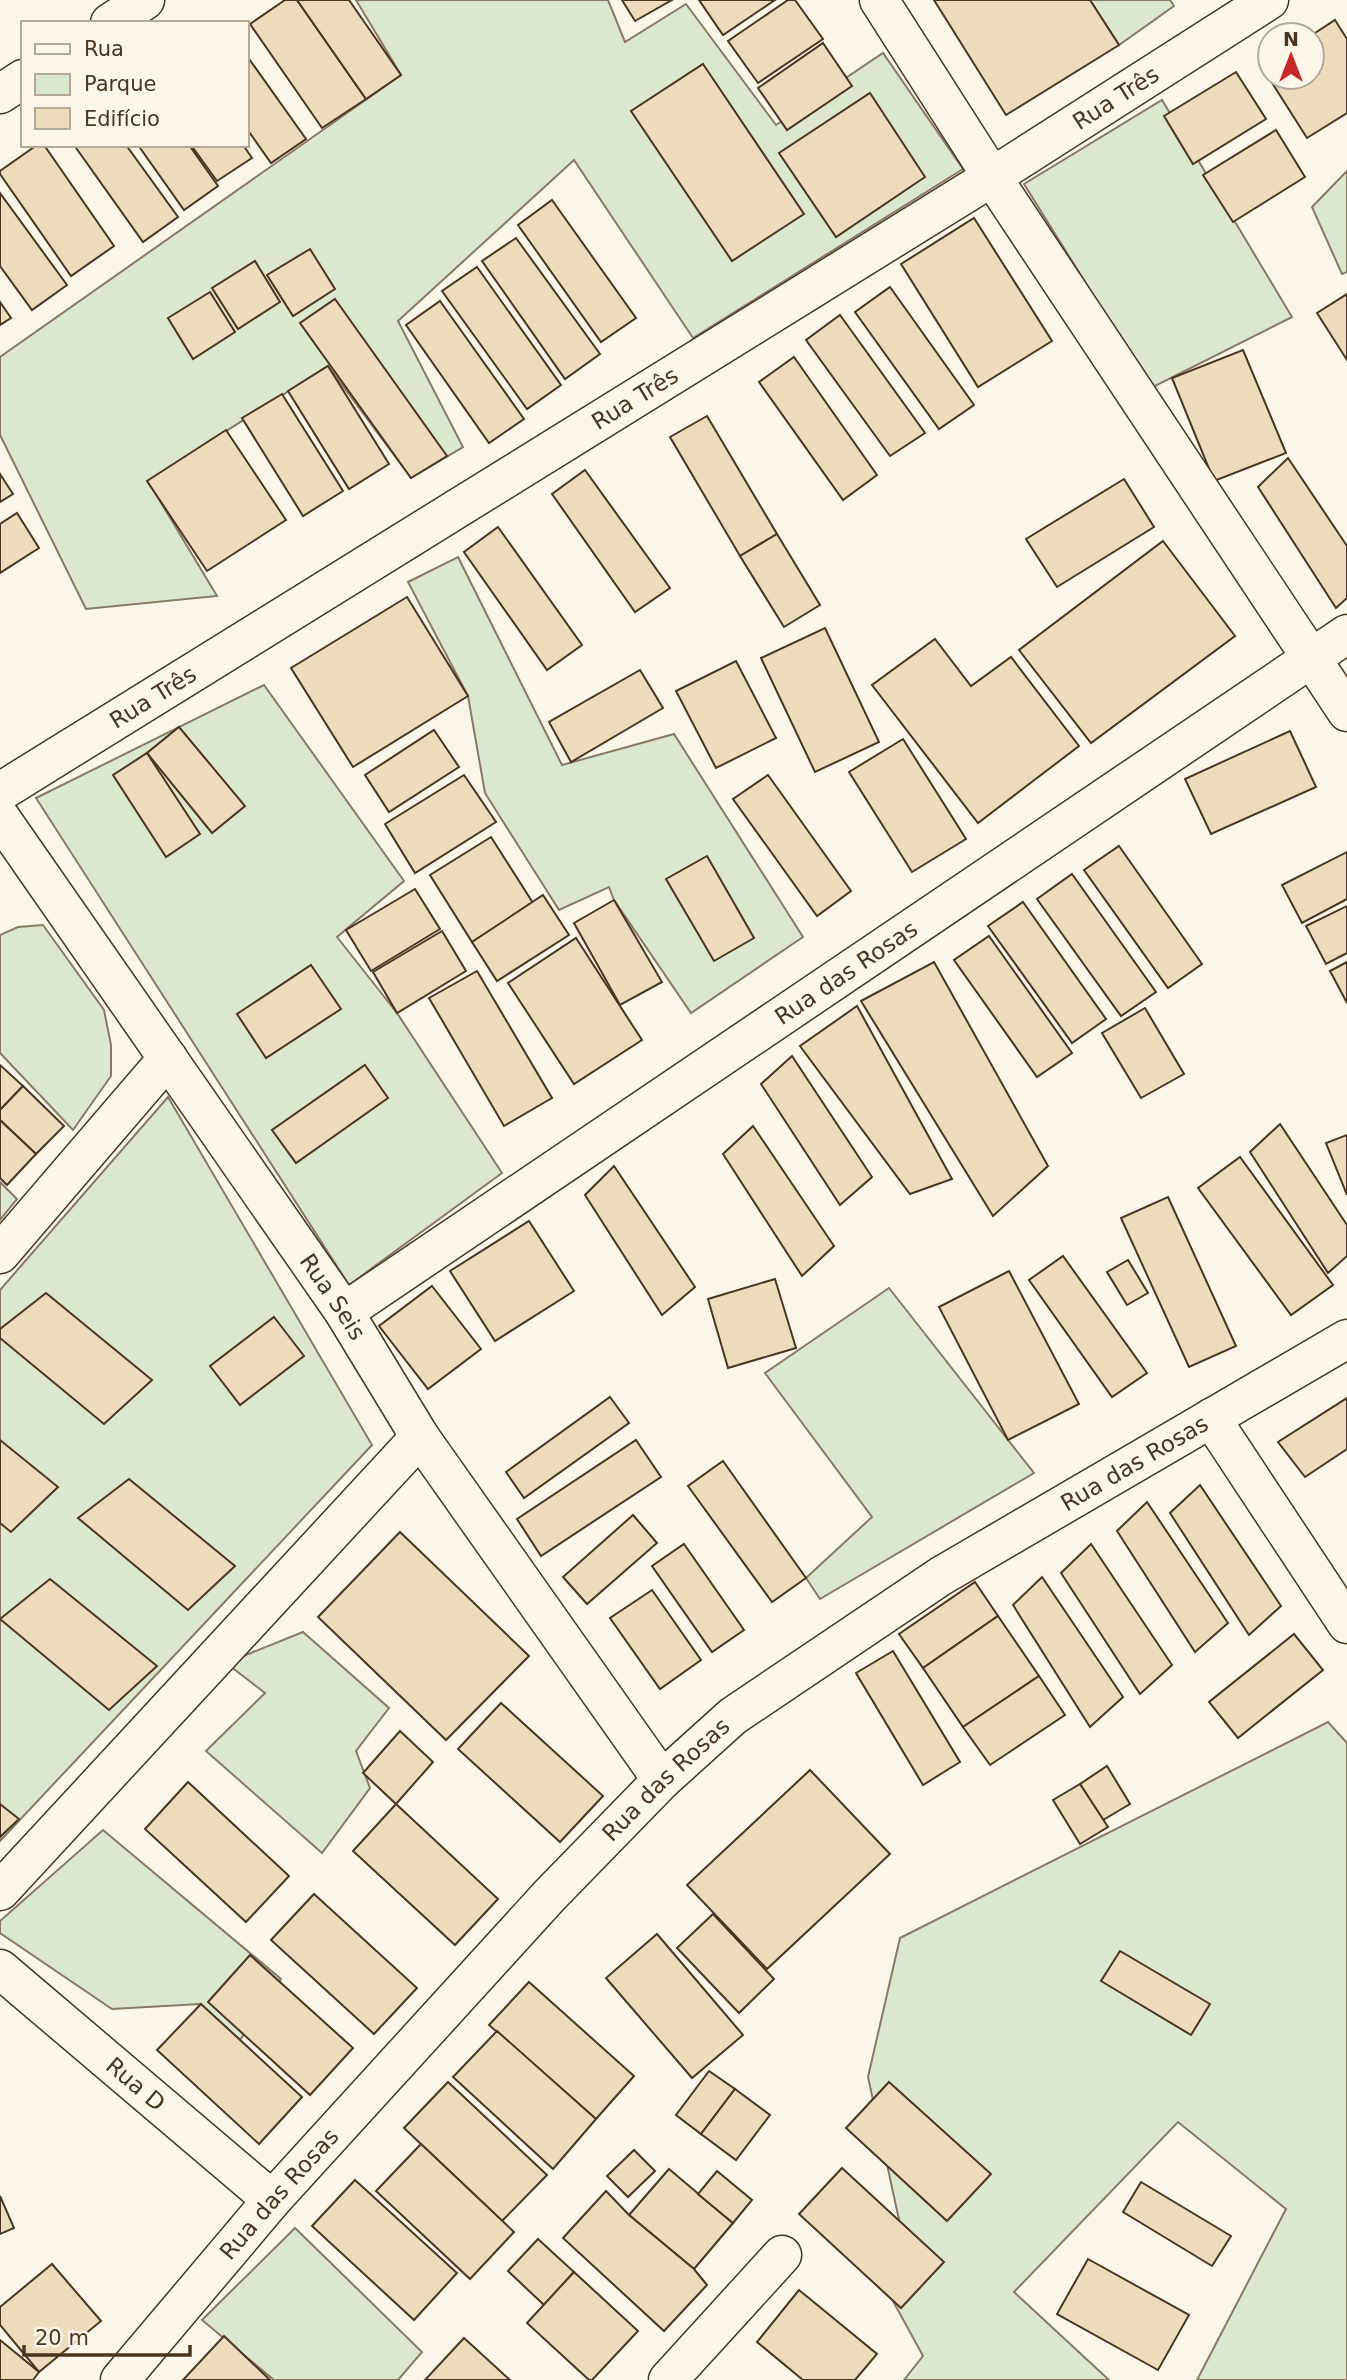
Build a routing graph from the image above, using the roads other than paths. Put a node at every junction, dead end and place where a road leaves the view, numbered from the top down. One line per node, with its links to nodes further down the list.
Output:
1 (145, 0): 4 (street)
2 (879, 0): 7 (street)
3 (1269, 0): 7 (street, Rua Três)
4 (113, 21)
5 (21, 80): 6 (street)
6 (0, 94)
7 (992, 177): 9 (street); 11 (street, Rua Três)
8 (1347, 634): 9 (street, Rua das Rosas)
9 (1311, 658): 10 (street); 15 (street, Rua das Rosas)
10 (1347, 712)
11 (0, 792)
12 (0, 817): 13 (street, Rua Seis)
13 (169, 1058): 14 (street); 15 (street, Rua Seis)
14 (0, 1254)
15 (344, 1312): 18 (street, Rua Seis)
16 (1347, 1339): 17 (street, Rua das Rosas)
17 (1210, 1418): 19 (street); 20 (street, Rua das Rosas)
18 (420, 1437): 20 (street, Rua Seis); 21 (street)
19 (1347, 1623)
20 (662, 1780): 23 (street, Rua das Rosas)
21 (0, 1891)
22 (0, 1969): 23 (street, Rua D)
23 (272, 2200): 25 (street, Rua das Rosas)
24 (782, 2255): 26 (street)
25 (120, 2380)
26 (668, 2380)

